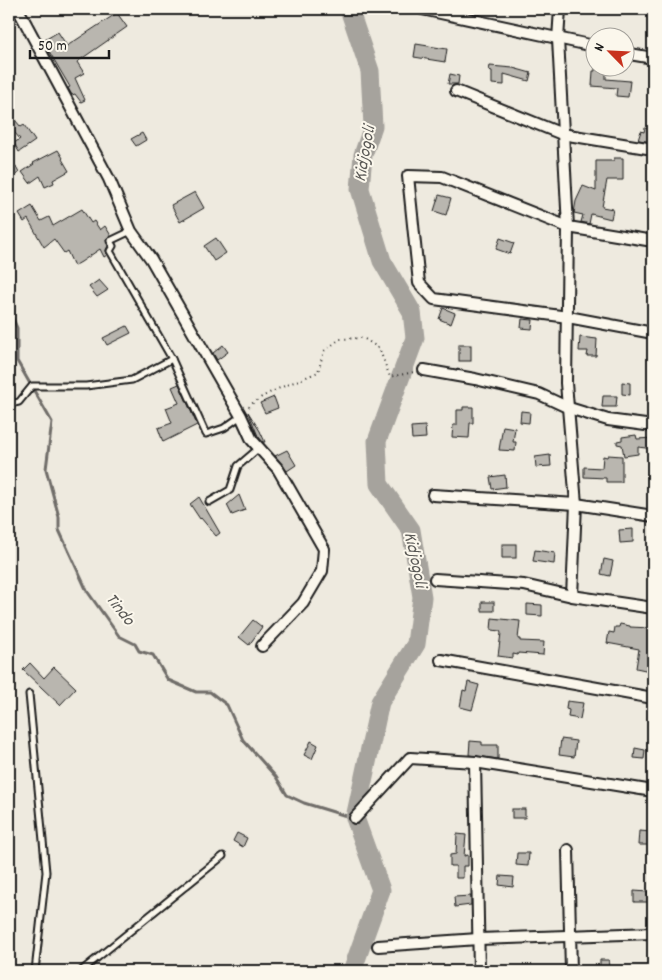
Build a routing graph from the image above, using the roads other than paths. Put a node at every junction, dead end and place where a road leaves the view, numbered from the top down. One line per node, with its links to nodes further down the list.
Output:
1 (18, 9): 12 (street)
2 (422, 9): 4 (street)
3 (560, 9): 4 (street)
4 (558, 39): 5 (street); 9 (street)
5 (584, 44)
6 (634, 54): 7 (street)
7 (653, 58)
8 (456, 91): 9 (street)
9 (562, 134): 10 (street); 11 (street)
10 (653, 149)
11 (568, 227): 13 (street); 14 (street); 14 (street)
12 (131, 232): 16 (lane); 20 (street)
13 (653, 240)
14 (568, 317): 15 (street); 19 (street)
15 (653, 333)
16 (172, 360): 18 (lane); 20 (lane)
17 (424, 370): 19 (street)
18 (9, 404)
19 (569, 408): 21 (street); 25 (street)
20 (241, 416): 22 (street)
21 (653, 426)
22 (259, 448): 24 (lane); 30 (street)
23 (433, 495): 25 (street)
24 (209, 502)
25 (576, 504): 26 (street); 28 (street)
26 (653, 516)
27 (435, 579): 28 (street)
28 (572, 596): 29 (street)
29 (653, 608)
30 (262, 646)
31 (441, 660): 33 (street)
32 (30, 694): 43 (lane)
33 (653, 698)
34 (475, 762): 35 (street); 36 (street); 41 (street)
35 (653, 791)
36 (355, 818)
37 (568, 850): 40 (street)
38 (223, 856): 44 (lane)
39 (653, 933): 40 (street)
40 (571, 935): 41 (street); 46 (street)
41 (478, 939): 42 (street); 45 (street)
42 (378, 946)
43 (35, 971)
44 (80, 971)
45 (479, 971)
46 (571, 971)

